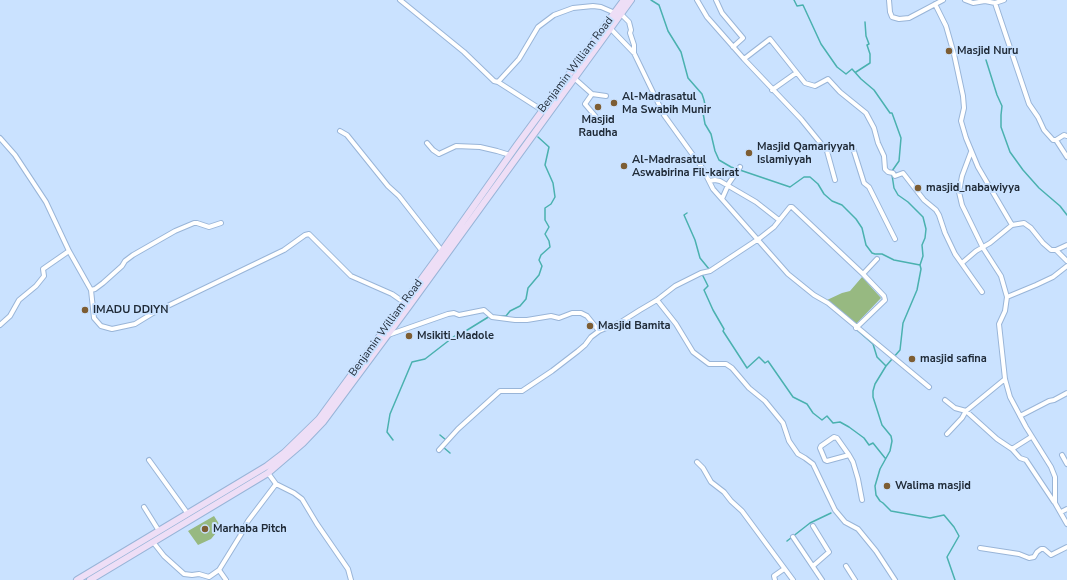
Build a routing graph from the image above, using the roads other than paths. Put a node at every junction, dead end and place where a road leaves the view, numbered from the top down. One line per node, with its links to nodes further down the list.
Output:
1 (400, 0): 19 (street)
2 (624, 0): 12 (main road, Benjamin William Road)
3 (631, 0): 12 (main road, Benjamin William Road)
4 (697, 0): 14 (street)
5 (716, 0): 14 (street)
6 (888, 0): 11 (street)
7 (943, 0): 11 (street)
8 (965, 0): 10 (street)
9 (1004, 0): 10 (street)
10 (995, 3): 28 (street)
11 (935, 4): 31 (street)
12 (618, 14): 13 (main road, Benjamin William Road); 15 (street); 19 (street); 23 (main road, Benjamin William Road)
13 (610, 28): 15 (street); 18 (main road, Benjamin William Road)
14 (733, 47): 16 (street)
15 (634, 53): 36 (street)
16 (744, 59): 17 (street); 20 (street)
17 (796, 73): 20 (street); 51 (street)
18 (574, 78): 21 (street); 23 (main road, Benjamin William Road)
19 (498, 82): 23 (street)
20 (772, 90): 30 (street)
21 (592, 94): 22 (street); 24 (street)
22 (606, 96)
23 (546, 112): 32 (main road, Benjamin William Road); 58 (main road, Benjamin William Road)
24 (596, 117)
25 (340, 131): 48 (street)
26 (1067, 136): 28 (street)
27 (0, 138): 47 (street)
28 (1056, 140): 33 (street)
29 (427, 143): 32 (street)
30 (827, 151): 35 (street); 42 (street)
31 (971, 152): 41 (street); 45 (street)
32 (510, 155): 48 (main road, Benjamin William Road)
33 (1067, 157)
34 (740, 167): 37 (street)
35 (836, 180)
36 (709, 181): 37 (street); 38 (street)
37 (727, 186): 38 (street); 39 (street)
38 (722, 199): 43 (street)
39 (779, 220): 43 (street); 53 (street)
40 (221, 223): 54 (street)
41 (1012, 225): 45 (street); 46 (street)
42 (895, 239)
43 (758, 240): 57 (street); 60 (street)
44 (1067, 245): 46 (street)
45 (983, 248): 51 (street); 56 (street)
46 (1056, 250): 50 (street)
47 (69, 251): 54 (street); 59 (street)
48 (442, 251): 58 (main road, Benjamin William Road)
49 (877, 259): 53 (street)
50 (1067, 261)
51 (962, 263): 55 (street)
52 (1067, 266): 56 (street)
53 (863, 274): 60 (street)
54 (91, 290): 58 (street)
55 (982, 292)
56 (1007, 297): 63 (street)
57 (657, 300): 61 (street); 105 (street)
58 (407, 305): 62 (main road, Benjamin William Road); 85 (main road, Benjamin William Road)
59 (0, 325)
60 (856, 328): 64 (street)
61 (600, 331): 62 (street); 72 (street)
62 (387, 336): 78 (main road, Benjamin William Road)
63 (1005, 379): 67 (street); 68 (street)
64 (929, 387)
65 (1067, 393): 68 (street)
66 (945, 400): 67 (street)
67 (966, 411): 69 (street); 71 (street)
68 (1020, 416): 70 (street)
69 (947, 434)
70 (1031, 437): 71 (street); 81 (street)
71 (1012, 449): 81 (street)
72 (439, 450)
73 (849, 455): 73 (street); 80 (street)
74 (1062, 455): 77 (street)
75 (149, 460): 85 (street)
76 (697, 462): 95 (street)
77 (1067, 464)
78 (268, 473): 79 (street); 90 (main road, Benjamin William Road)
79 (276, 484): 96 (street); 100 (street)
80 (862, 500)
81 (1055, 503): 84 (street)
82 (144, 507): 88 (street)
83 (1067, 510): 84 (street)
84 (1061, 512): 86 (street)
85 (188, 514): 88 (main road, Benjamin William Road)
86 (1067, 524)
87 (813, 526): 93 (street)
88 (159, 531): 97 (main road, Benjamin William Road)
89 (793, 538): 93 (street)
90 (153, 542): 96 (street); 98 (main road, Benjamin William Road)
91 (1067, 547): 92 (street)
92 (980, 548)
93 (812, 566): 103 (street)
94 (846, 566): 104 (street)
95 (784, 568): 101 (street); 102 (street)
96 (219, 570): 99 (street)
97 (77, 580)
98 (90, 580)
99 (226, 580)
100 (351, 580)
101 (775, 580)
102 (793, 580)
103 (822, 580)
104 (855, 580)
105 (895, 580)

